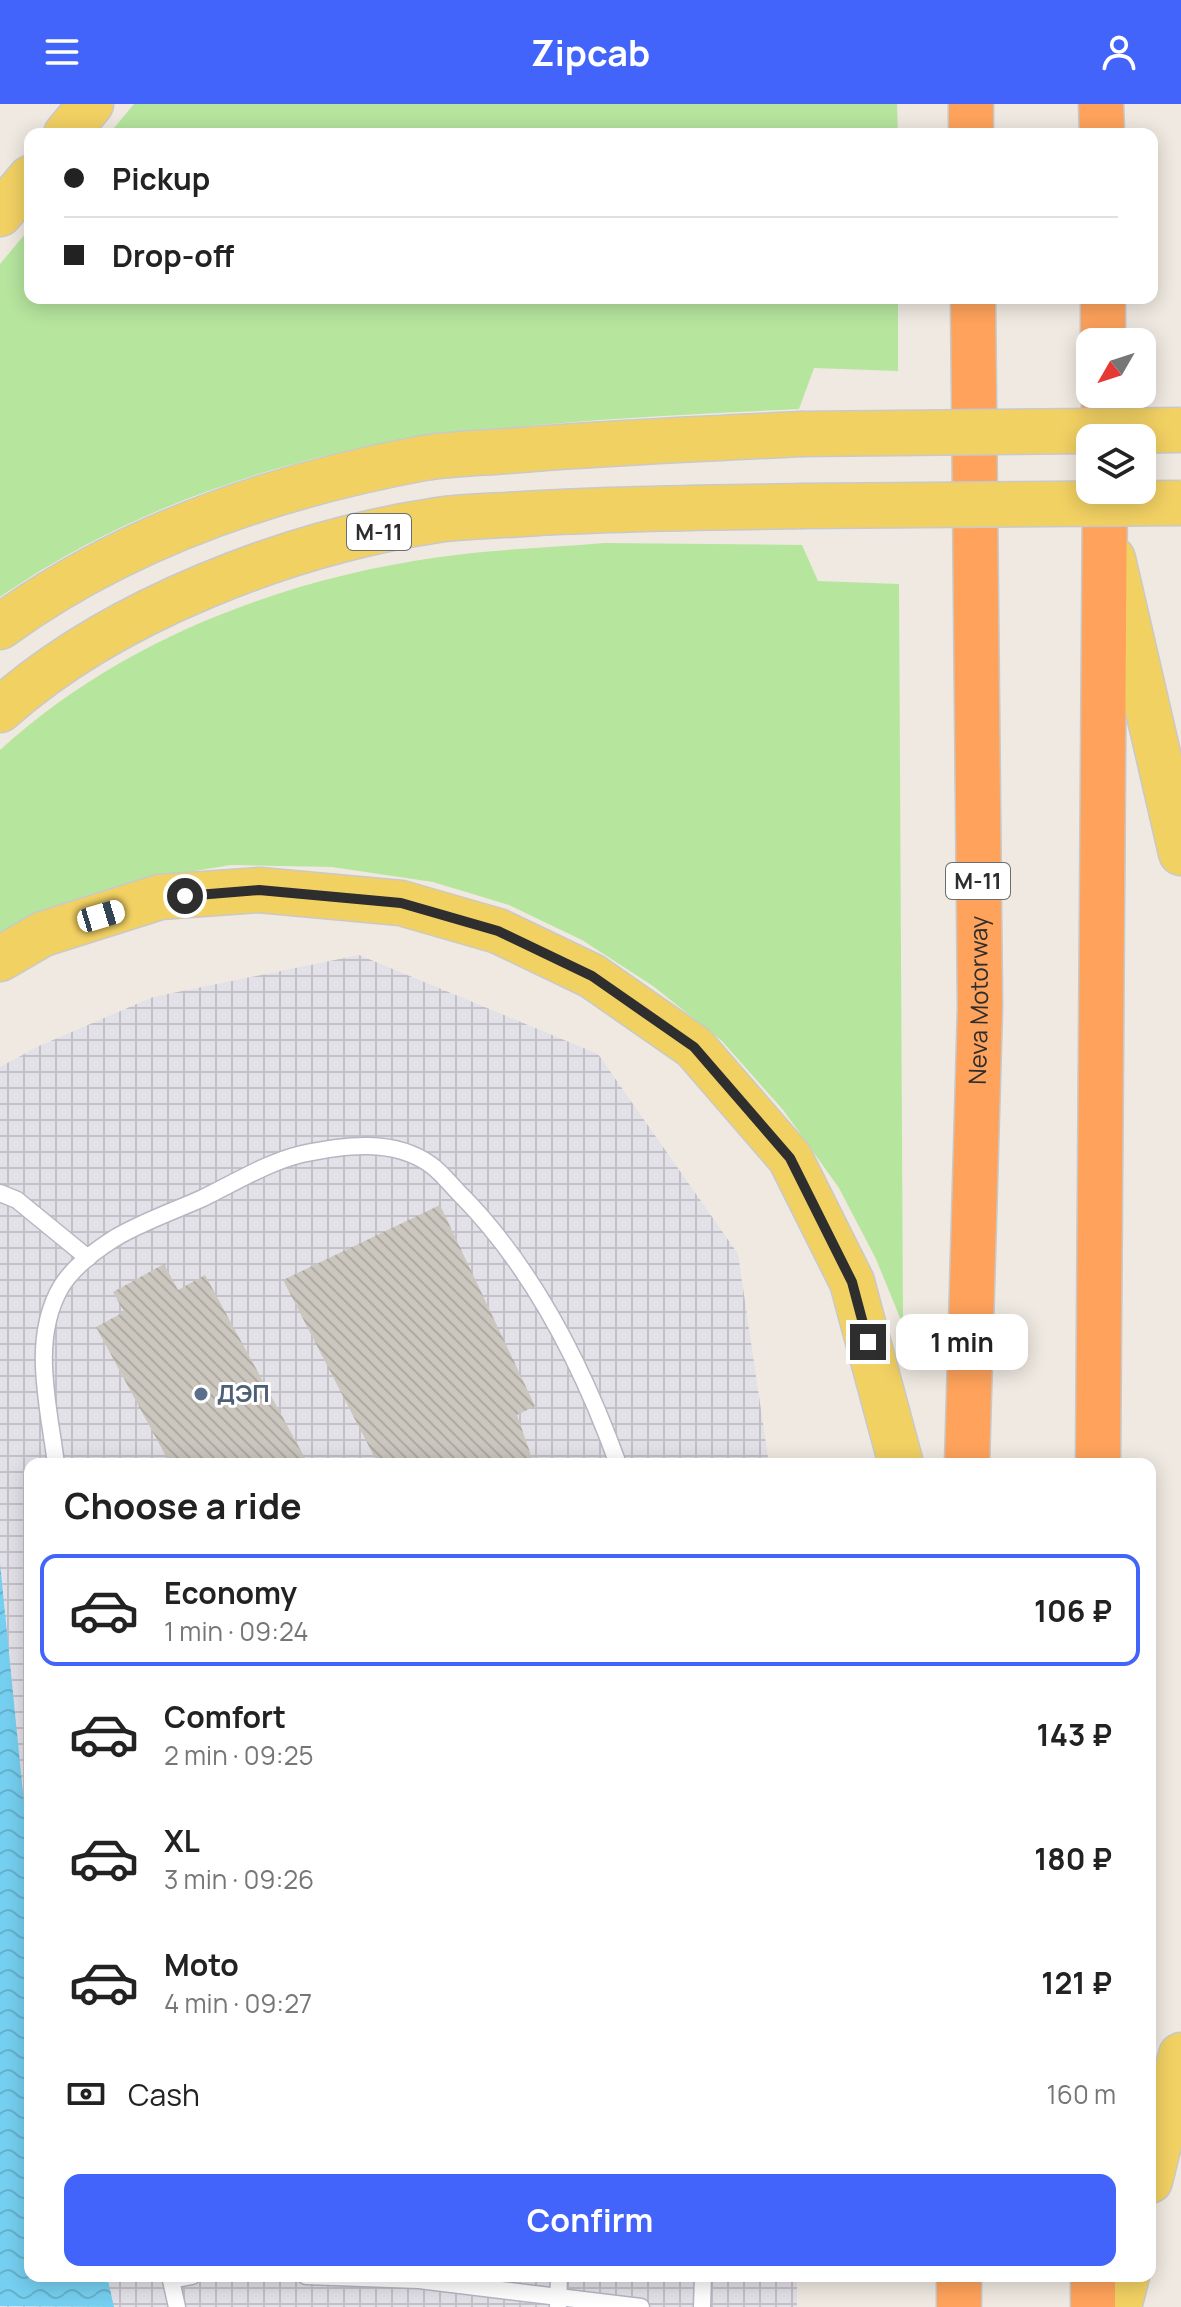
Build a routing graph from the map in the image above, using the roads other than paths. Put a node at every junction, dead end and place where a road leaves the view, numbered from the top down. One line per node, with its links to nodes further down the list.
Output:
1 (91, 104): 4 (main road)
2 (971, 104): 5 (highway)
3 (1101, 104): 6 (highway)
4 (71, 128)
5 (971, 128)
6 (1102, 128)
7 (24, 185): 8 (main road)
8 (0, 214)
9 (973, 304): 24 (highway, Neva Motorway / М-11)
10 (1103, 304): 11 (highway)
11 (1103, 328)
12 (1181, 430): 15 (main road, bridge)
13 (1181, 503): 16 (main road, М-11, bridge)
14 (1105, 509): 17 (main road); 25 (highway)
15 (0, 627)
16 (0, 710)
17 (1181, 853)
18 (0, 959): 23 (main road)
19 (0, 1193): 20 (lane)
20 (88, 1258): 21 (lane); 22 (lane)
21 (55, 1458)
22 (616, 1458)
23 (899, 1458)
24 (967, 1458)
25 (1098, 1458)
26 (1181, 2055): 27 (main road)
27 (1156, 2157)
28 (172, 2282): 35 (lane)
29 (443, 2282): 34 (lane)
30 (703, 2282): 37 (lane)
31 (959, 2282): 38 (highway)
32 (1093, 2282): 39 (highway)
33 (1125, 2282): 40 (main road)
34 (558, 2301): 36 (lane)
35 (177, 2307)
36 (641, 2307)
37 (702, 2307)
38 (959, 2307)
39 (1093, 2307)
40 (1119, 2307)

